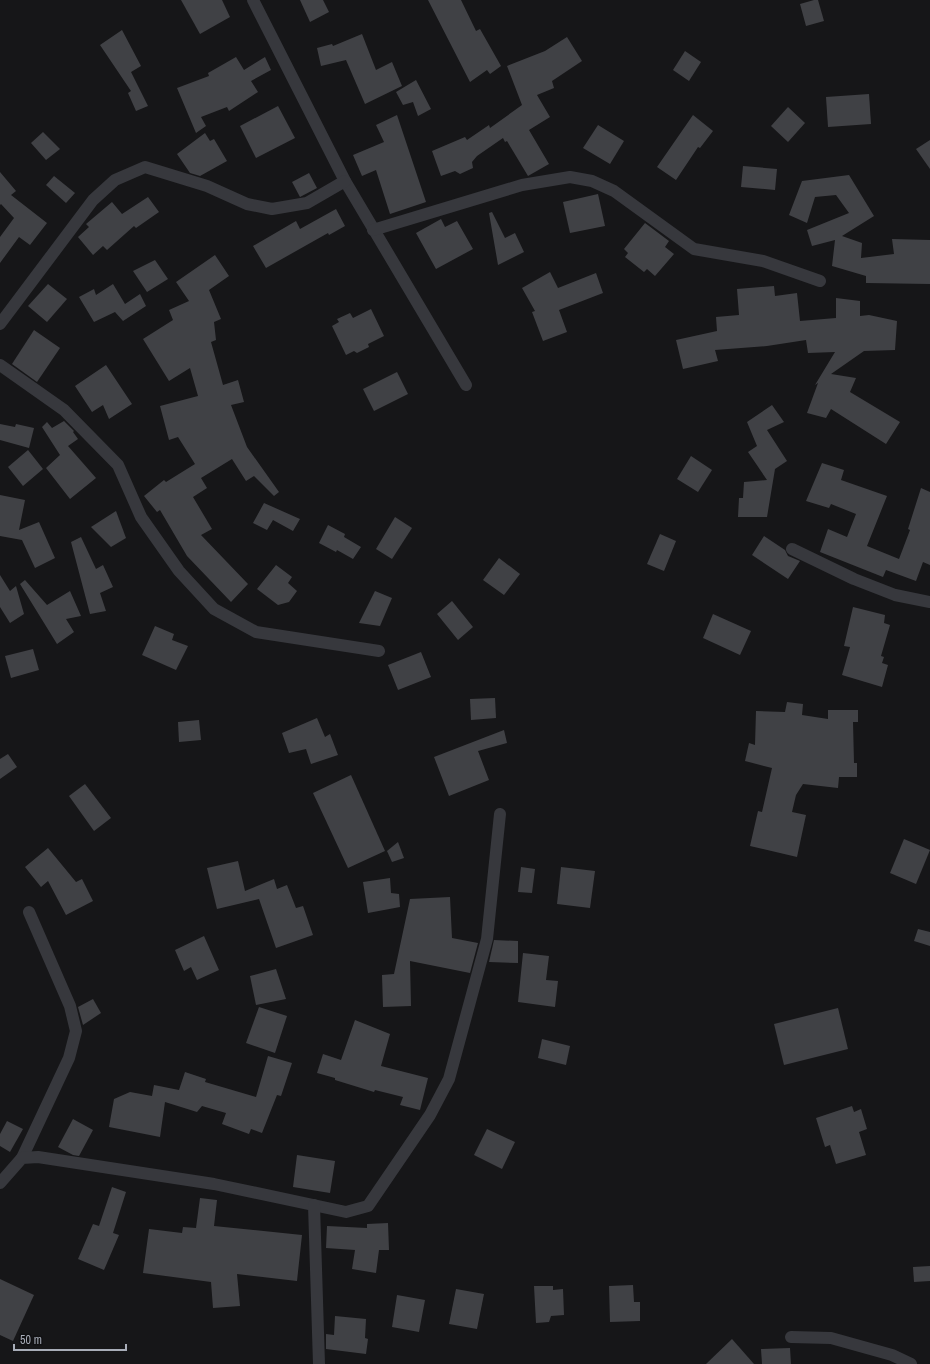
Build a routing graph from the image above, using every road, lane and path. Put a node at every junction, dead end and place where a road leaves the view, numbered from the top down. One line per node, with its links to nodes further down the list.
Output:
1 (254, 0): 2 (street)
2 (345, 181): 3 (street); 5 (street)
3 (373, 230): 4 (street); 7 (street)
4 (820, 281)
5 (0, 324)
6 (0, 365): 10 (street)
7 (466, 385)
8 (792, 549): 9 (street)
9 (930, 602)
10 (379, 651)
11 (500, 814): 15 (street)
12 (29, 912): 13 (street)
13 (22, 1158): 14 (street); 15 (street)
14 (0, 1183)
15 (314, 1206): 17 (street)
16 (790, 1337): 18 (street)
17 (319, 1364)
18 (911, 1364)

